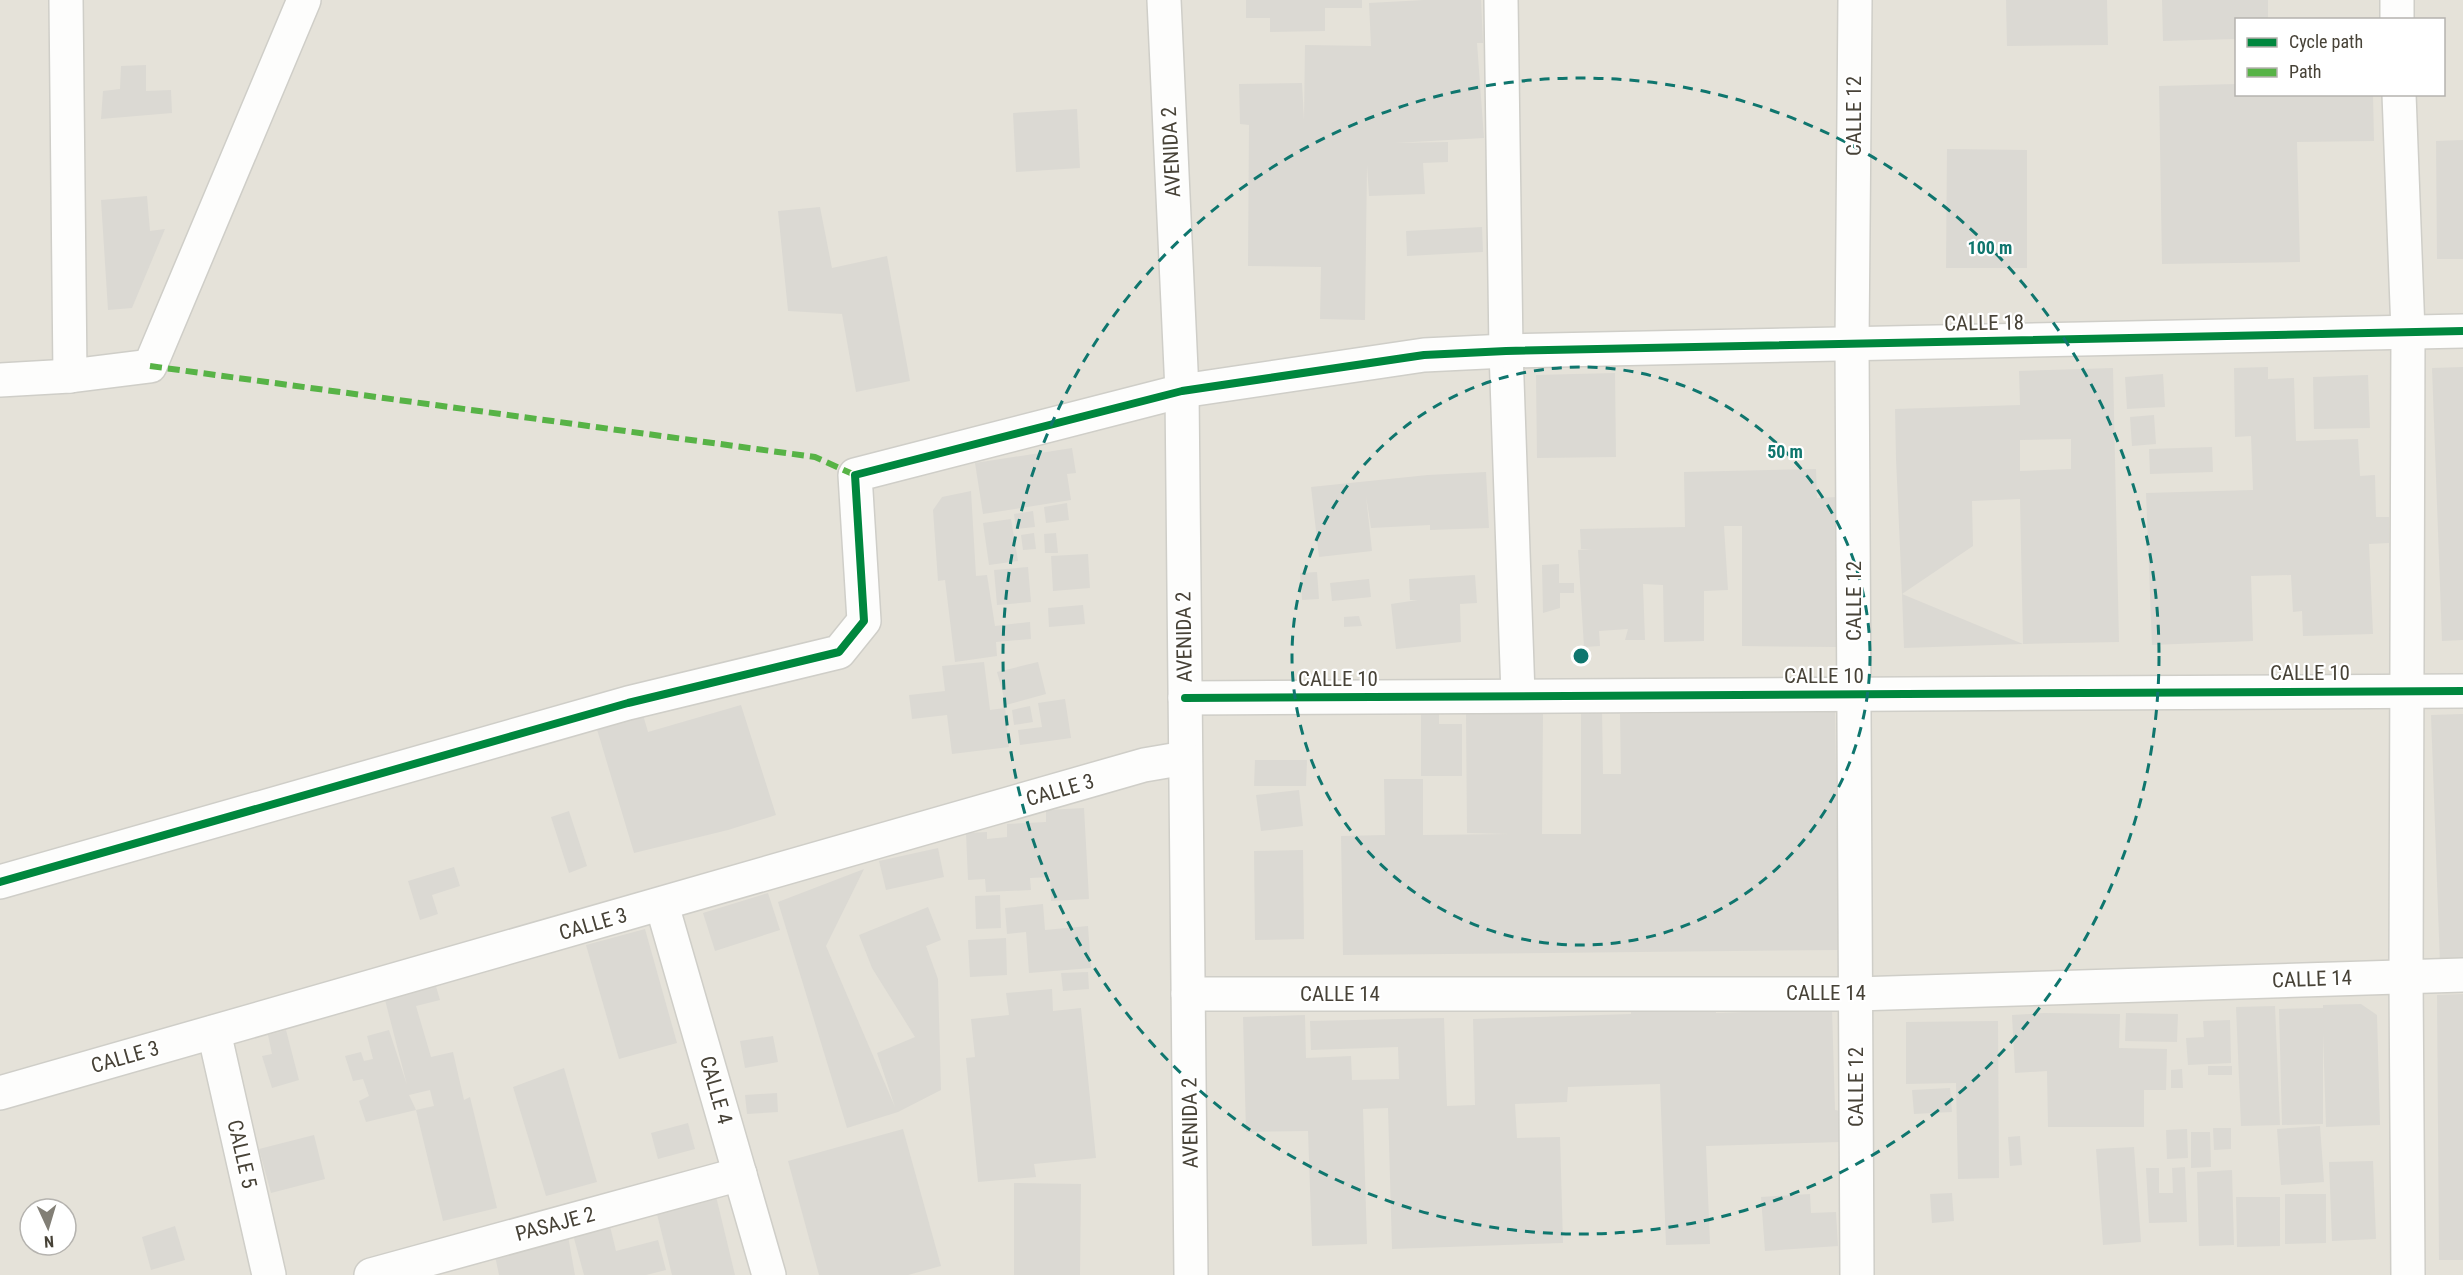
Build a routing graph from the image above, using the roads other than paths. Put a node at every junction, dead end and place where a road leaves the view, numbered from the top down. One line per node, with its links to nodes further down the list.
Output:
1 (66, 0): 13 (street)
2 (304, 0): 13 (street)
3 (1164, 0): 15 (street, AVENIDA 2)
4 (1501, 0): 12 (street)
5 (1855, 0): 11 (street, CALLE 12)
6 (2397, 0): 7 (street)
7 (2397, 18)
8 (2399, 96): 10 (street)
9 (2463, 331): 10 (street, CALLE 18)
10 (2408, 332): 11 (street, CALLE 18); 16 (street)
11 (1852, 344): 12 (street, CALLE 18); 18 (street, CALLE 12)
12 (1506, 351): 15 (street, CALLE 18); 19 (street)
13 (70, 375): 14 (street)
14 (0, 380)
15 (1182, 391): 20 (street, AVENIDA 2); 22 (street, CALLE 18)
16 (2407, 691): 17 (street, CALLE 10); 18 (street, CALLE 10); 25 (street)
17 (2463, 691)
18 (1854, 694): 19 (street, CALLE 10); 27 (street, CALLE 12)
19 (1518, 695): 20 (street, CALLE 10)
20 (1185, 698): 21 (street, AVENIDA 2)
21 (1185, 758): 23 (street, CALLE 3); 26 (street, AVENIDA 2)
22 (0, 882)
23 (662, 904): 28 (street, CALLE 3); 30 (street, CALLE 4)
24 (2463, 975): 25 (street, CALLE 14)
25 (2406, 976): 27 (street, CALLE 14); 36 (street)
26 (1188, 994): 27 (street, CALLE 14); 34 (street, AVENIDA 2)
27 (1856, 994): 35 (street, CALLE 12)
28 (214, 1032): 29 (street, CALLE 3); 31 (street, CALLE 5)
29 (0, 1093)
30 (740, 1173): 32 (street, PASAJE 2); 33 (street, CALLE 4)
31 (269, 1275)
32 (371, 1275)
33 (769, 1275)
34 (1191, 1275)
35 (1857, 1275)
36 (2408, 1275)

